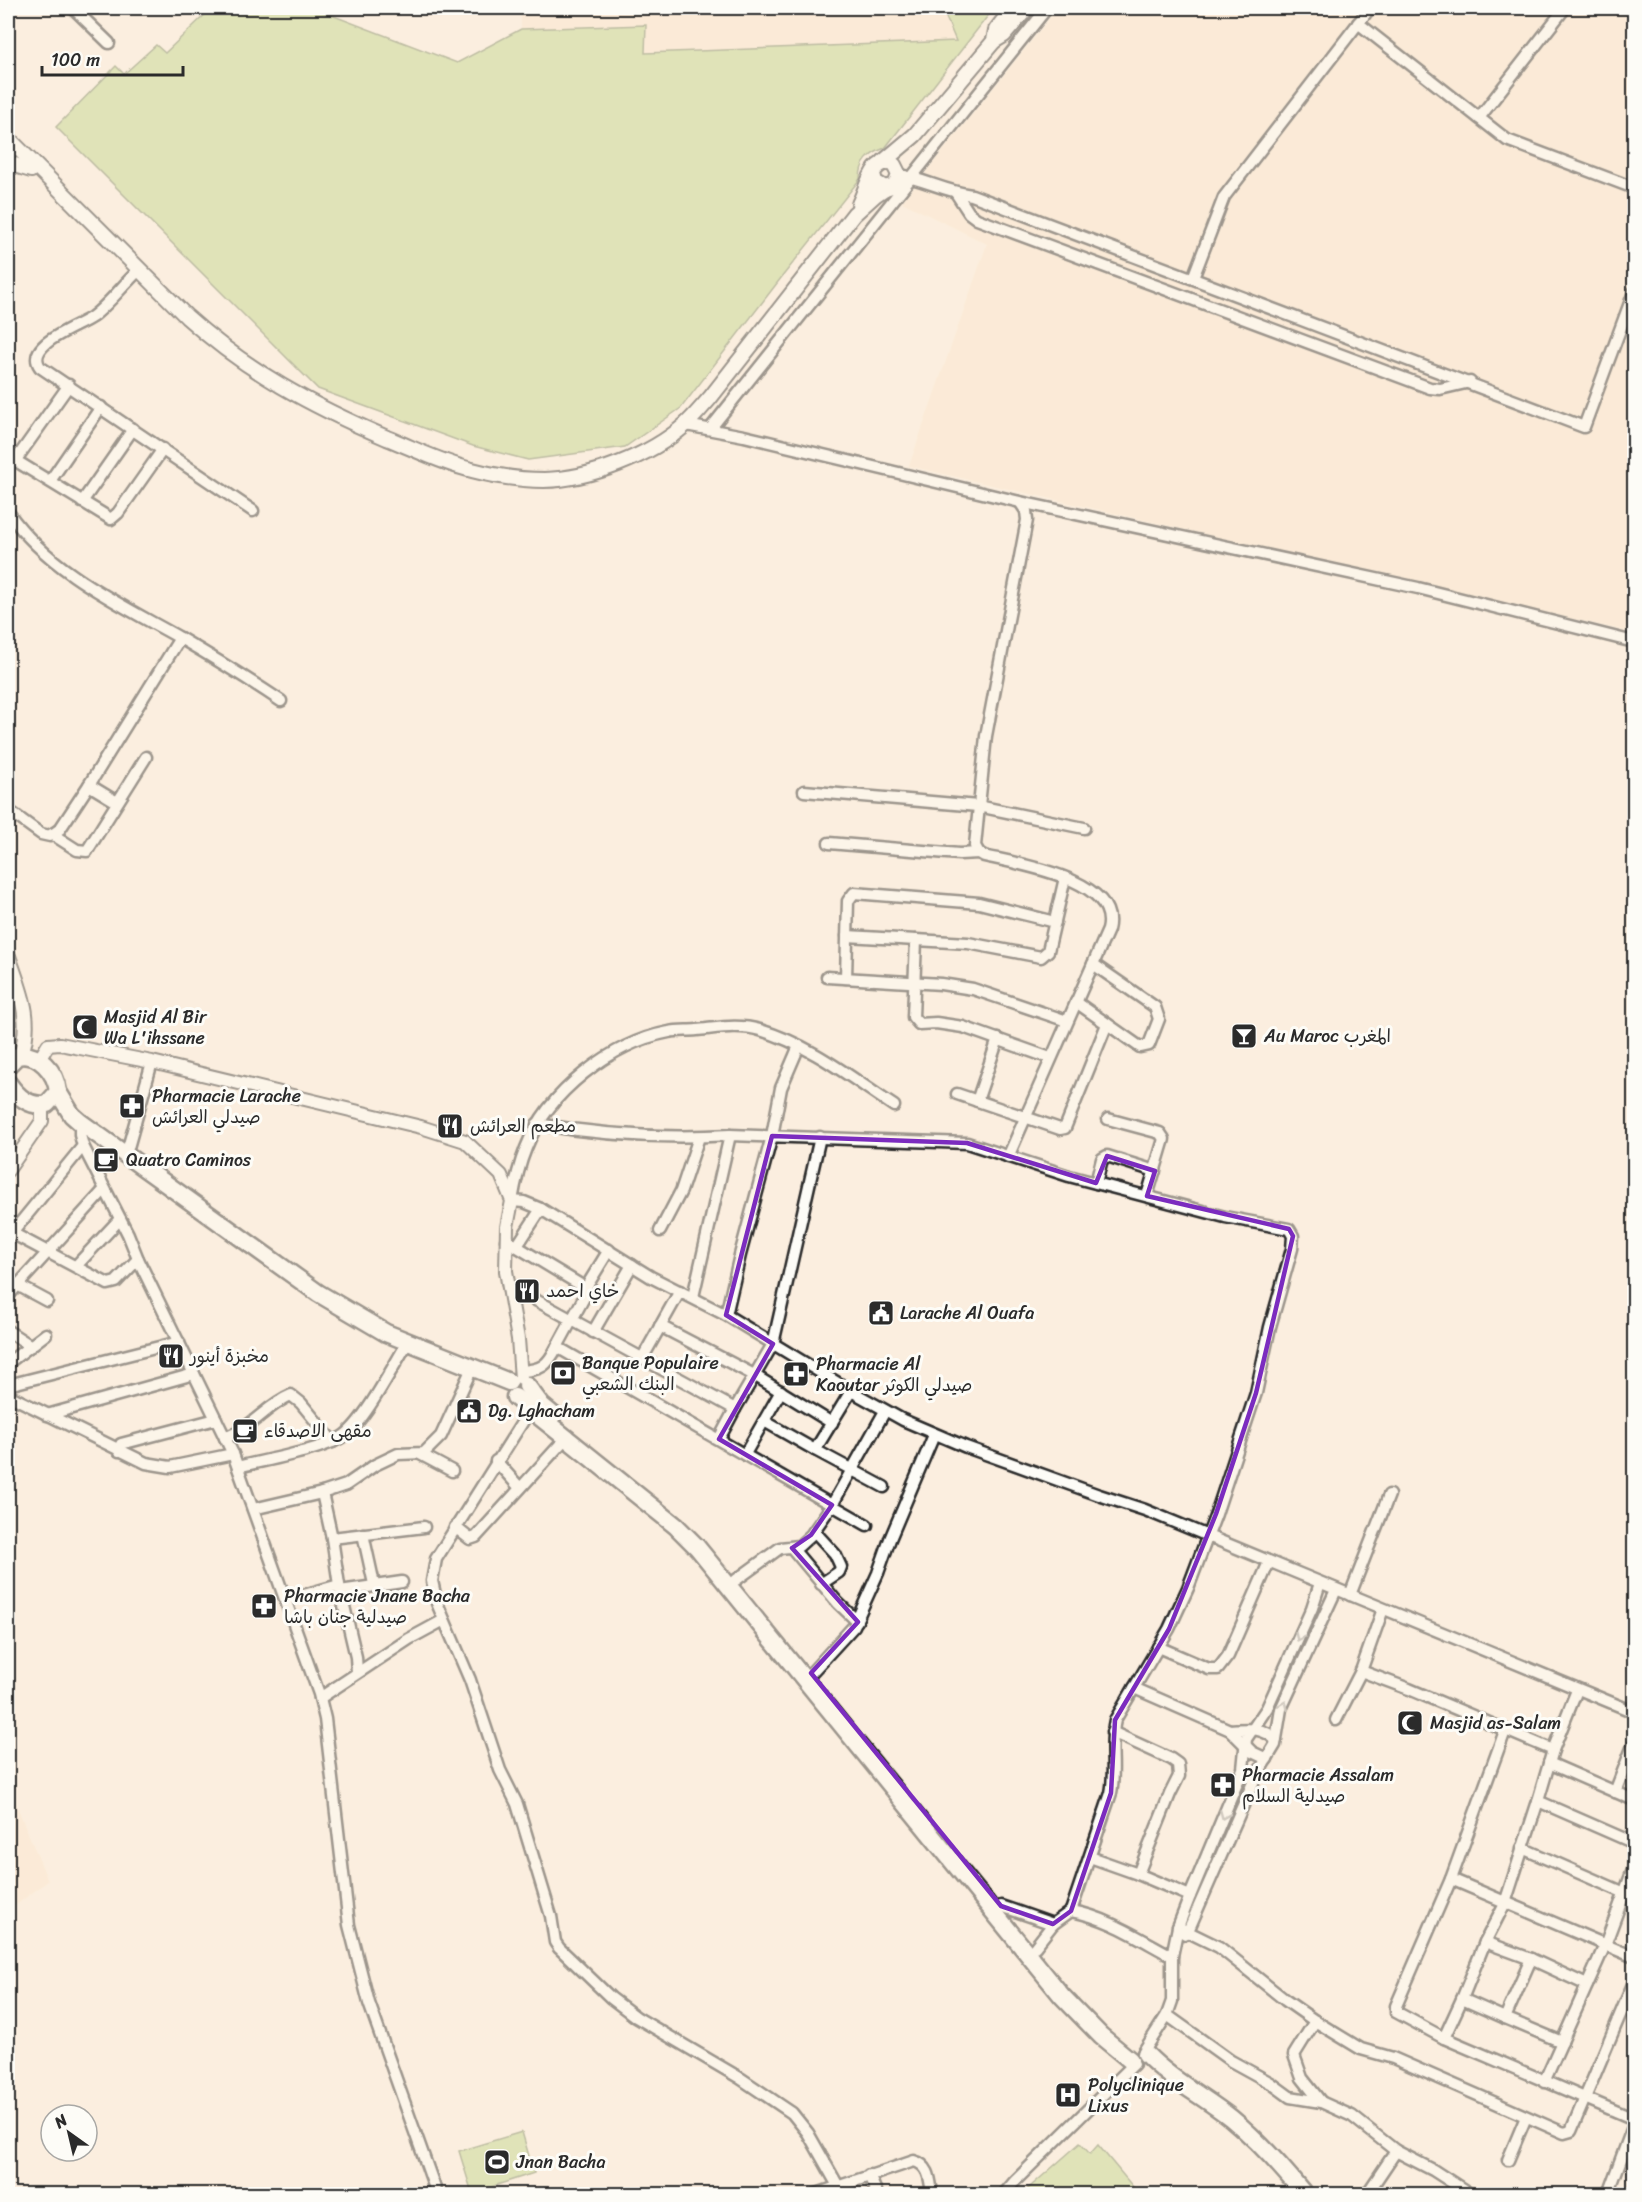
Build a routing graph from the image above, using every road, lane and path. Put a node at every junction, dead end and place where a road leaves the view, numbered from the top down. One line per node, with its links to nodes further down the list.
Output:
1 (73, 8): 9 (street)
2 (1013, 8): 8 (main road)
3 (1027, 8): 8 (main road)
4 (1047, 8): 18 (street)
5 (1370, 8): 7 (street)
6 (1565, 8): 10 (street)
7 (1358, 23): 10 (street); 25 (street)
8 (994, 40): 11 (main road)
9 (109, 43)
10 (1479, 118): 20 (street)
11 (915, 135): 14 (main road); 18 (main road)
12 (8, 138): 21 (main road)
13 (8, 150): 16 (main road)
14 (883, 162): 17 (main road); 18 (main road)
15 (8, 163): 16 (main road)
16 (32, 170): 21 (main road)
17 (873, 174): 19 (main road); 23 (main road)
18 (903, 174): 19 (main road); 22 (street); 32 (street)
19 (885, 188): 23 (main road)
20 (1635, 188)
21 (63, 193): 24 (main road)
22 (956, 193): 25 (street); 27 (street)
23 (854, 214): 30 (main road)
24 (139, 270): 28 (street); 30 (main road)
25 (1193, 278): 27 (street)
26 (1635, 292): 27 (street)
27 (1471, 382)
28 (69, 385): 29 (street); 34 (street)
29 (101, 407): 31 (street); 35 (street)
30 (686, 425): 32 (street)
31 (133, 429): 33 (street); 36 (street)
32 (710, 429): 37 (street)
33 (163, 449): 36 (street); 38 (street)
34 (11, 458): 35 (street)
35 (50, 482): 36 (street)
36 (82, 502)
37 (1020, 502): 41 (street); 47 (street)
38 (253, 511)
39 (8, 512): 40 (street)
40 (180, 638): 42 (street); 44 (street)
41 (1635, 642)
42 (281, 701)
43 (146, 757): 46 (street)
44 (89, 785): 46 (street); 50 (street)
45 (804, 791): 47 (street)
46 (117, 802): 50 (street)
47 (978, 806): 49 (street); 52 (street)
48 (8, 810): 50 (street)
49 (1084, 828)
50 (52, 834)
51 (829, 843): 52 (street)
52 (979, 853): 53 (street)
53 (1065, 878): 54 (street); 58 (street)
54 (1055, 922): 55 (street); 56 (street)
55 (848, 936): 56 (street); 60 (street)
56 (916, 940): 61 (street)
57 (8, 956): 67 (main road)
58 (1093, 964): 62 (street); 64 (street)
59 (827, 976): 60 (street)
60 (846, 978): 61 (street)
61 (914, 982): 63 (street); 65 (street)
62 (1076, 1002): 63 (street); 64 (street)
63 (1067, 1021): 68 (street)
64 (1107, 1024): 76 (street)
65 (998, 1039): 68 (street); 73 (street)
66 (799, 1046): 75 (street); 79 (street); 81 (street)
67 (20, 1058): 69 (street); 71 (highway)
68 (1050, 1058): 76 (street)
69 (152, 1062): 85 (street); 92 (street)
70 (8, 1083): 74 (highway)
71 (57, 1092): 74 (highway); 77 (highway)
72 (957, 1094): 73 (street)
73 (977, 1101): 76 (street)
74 (42, 1105): 77 (highway); 87 (street)
75 (894, 1106)
76 (1024, 1117): 86 (street)
77 (76, 1118): 84 (street); 85 (highway)
78 (1108, 1119): 88 (street)
79 (537, 1124): 82 (street); 92 (street)
80 (730, 1135): 81 (street); 82 (street); 108 (street)
81 (772, 1136): 83 (street); 110 (street)
82 (699, 1137): 95 (street)
83 (820, 1137): 86 (street); 118 (street)
84 (83, 1146): 90 (street); 96 (street)
85 (126, 1155): 117 (highway)
86 (1008, 1157): 89 (street)
87 (8, 1170)
88 (1155, 1171): 89 (street); 91 (street)
89 (1096, 1183): 91 (street)
90 (104, 1190): 94 (street); 99 (street)
91 (1147, 1196): 163 (street)
92 (512, 1201): 93 (street); 97 (street)
93 (541, 1209): 97 (street); 98 (street)
94 (120, 1219): 100 (street); 102 (street)
95 (660, 1231)
96 (10, 1232): 99 (street)
97 (511, 1243): 104 (street); 105 (street)
98 (609, 1250): 101 (street); 105 (street)
99 (48, 1251): 102 (street); 103 (street)
100 (138, 1259): 102 (street); 116 (street)
101 (632, 1265): 106 (street); 114 (street)
102 (76, 1266)
103 (12, 1283): 107 (street); 109 (street)
104 (507, 1286): 111 (street); 126 (street)
105 (585, 1289): 111 (street)
106 (680, 1291): 108 (street); 112 (street)
107 (8, 1296)
108 (693, 1297): 110 (street)
109 (47, 1301)
110 (726, 1316): 118 (street)
111 (571, 1321): 114 (street); 120 (street)
112 (660, 1326): 121 (street); 125 (street)
113 (8, 1331): 119 (street)
114 (593, 1332): 121 (street)
115 (46, 1334): 119 (street)
116 (179, 1342): 124 (street); 127 (street)
117 (408, 1342): 123 (highway); 142 (street)
118 (773, 1344): 125 (street); 129 (street)
119 (31, 1346): 122 (street)
120 (557, 1347): 126 (street); 141 (street)
121 (643, 1357): 131 (street)
122 (8, 1363)
123 (472, 1368): 126 (highway); 146 (street)
124 (194, 1374): 134 (street); 135 (street)
125 (754, 1375): 128 (street); 131 (street)
126 (518, 1383): 132 (highway); 167 (highway)
127 (8, 1385)
128 (781, 1391): 136 (street); 137 (street)
129 (851, 1391): 133 (street); 137 (street)
130 (8, 1395): 134 (street)
131 (735, 1409): 141 (street)
132 (530, 1410): 139 (highway); 148 (street)
133 (885, 1411): 138 (street); 150 (street)
134 (47, 1415): 144 (street)
135 (216, 1419): 140 (street); 144 (street)
136 (764, 1421): 143 (street); 147 (street)
137 (832, 1423): 143 (street)
138 (934, 1435): 163 (street); 178 (street)
139 (567, 1437): 153 (street); 228 (highway)
140 (225, 1438): 142 (street); 145 (street)
141 (719, 1439): 147 (street)
142 (333, 1442): 149 (street)
143 (815, 1450): 150 (street)
144 (118, 1451): 145 (street)
145 (233, 1454): 149 (street)
146 (420, 1454): 151 (street); 154 (street)
147 (745, 1454): 156 (street)
148 (496, 1461): 153 (street); 160 (street)
149 (238, 1467): 157 (street)
150 (852, 1468): 152 (street); 156 (street)
151 (452, 1471)
152 (884, 1487)
153 (520, 1488): 160 (street)
154 (322, 1493): 157 (street); 164 (street)
155 (1389, 1495): 174 (street)
156 (832, 1505): 158 (street); 161 (street)
157 (253, 1509): 175 (street)
158 (867, 1526)
159 (424, 1527): 162 (street)
160 (455, 1527): 177 (street)
161 (814, 1531): 165 (street); 171 (street)
162 (363, 1534): 164 (street); 170 (street)
163 (1206, 1536): 166 (street); 179 (street)
164 (332, 1538): 172 (street)
165 (792, 1548): 167 (street); 171 (street)
166 (1269, 1562): 169 (street); 179 (street)
167 (736, 1580): 182 (highway)
168 (402, 1582): 170 (street)
169 (1320, 1583): 173 (street); 188 (street, one-way to 188)
170 (374, 1584): 172 (street)
171 (821, 1584): 178 (street)
172 (340, 1588): 175 (street); 181 (street)
173 (1336, 1590): 174 (street); 192 (street, one-way to 173)
174 (1350, 1595): 176 (street)
175 (286, 1600): 185 (street)
176 (1383, 1609): 180 (street); 184 (street)
177 (444, 1620): 181 (street); 237 (street)
178 (857, 1621): 182 (street)
179 (1158, 1647): 183 (street)
180 (1361, 1671): 187 (street); 190 (street)
181 (357, 1672): 185 (street)
182 (811, 1673): 210 (highway)
183 (1134, 1688): 189 (street); 191 (street)
184 (1577, 1690): 186 (street); 195 (street)
185 (320, 1698): 238 (street)
186 (1635, 1712)
187 (1336, 1720)
188 (1253, 1728): 189 (street); 192 (street); 194 (street)
189 (1230, 1730): 194 (street)
190 (1505, 1731): 195 (street); 206 (street)
191 (1112, 1732): 203 (street); 205 (street)
192 (1276, 1740): 196 (street)
193 (1635, 1743): 198 (street)
194 (1246, 1746): 196 (street); 208 (street, one-way to 208)
195 (1553, 1750): 197 (street)
196 (1267, 1759): 213 (street)
197 (1549, 1764): 198 (street); 200 (street)
198 (1615, 1792): 199 (street)
199 (1635, 1800)
200 (1538, 1802): 201 (street); 202 (street)
201 (1635, 1843)
202 (1522, 1848): 207 (street); 209 (street)
203 (1090, 1857): 205 (street); 211 (street)
204 (1635, 1867): 207 (street)
205 (1138, 1874): 208 (street)
206 (1451, 1880): 209 (street); 226 (street)
207 (1629, 1895): 215 (street)
208 (1190, 1896): 213 (street)
209 (1505, 1903): 214 (street); 215 (street)
210 (1001, 1906): 212 (street); 216 (highway)
211 (1071, 1911): 212 (street); 217 (street)
212 (1053, 1924): 216 (street)
213 (1183, 1929): 217 (street); 225 (street)
214 (1485, 1942): 219 (street); 222 (street)
215 (1605, 1944): 218 (street); 221 (street)
216 (1035, 1947): 228 (highway)
217 (1172, 1956): 223 (street)
218 (1635, 1957)
219 (1531, 1959): 221 (street); 224 (street)
220 (1635, 1982): 230 (street)
221 (1587, 1985): 227 (street)
222 (1462, 1999): 224 (street); 226 (street)
223 (1167, 2015): 228 (street); 231 (street)
224 (1505, 2018): 227 (street)
225 (1315, 2021): 231 (street); 232 (street)
226 (1444, 2038): 229 (street)
227 (1562, 2042): 229 (street)
228 (1138, 2057): 242 (street); 243 (highway); 244 (highway)
229 (1544, 2082): 230 (street)
230 (1584, 2098): 232 (street); 233 (street)
231 (1321, 2102): 234 (street)
232 (1526, 2117): 235 (street)
233 (1634, 2125): 247 (street)
234 (1396, 2151): 245 (street); 246 (street)
235 (1508, 2160)
236 (869, 2175): 237 (street); 240 (street); 241 (street)
237 (838, 2186): 239 (street)
238 (437, 2194)
239 (816, 2194)
240 (877, 2194)
241 (932, 2194)
242 (1004, 2194)
243 (1293, 2194)
244 (1304, 2194)
245 (1367, 2194)
246 (1467, 2194)
247 (1608, 2194)

